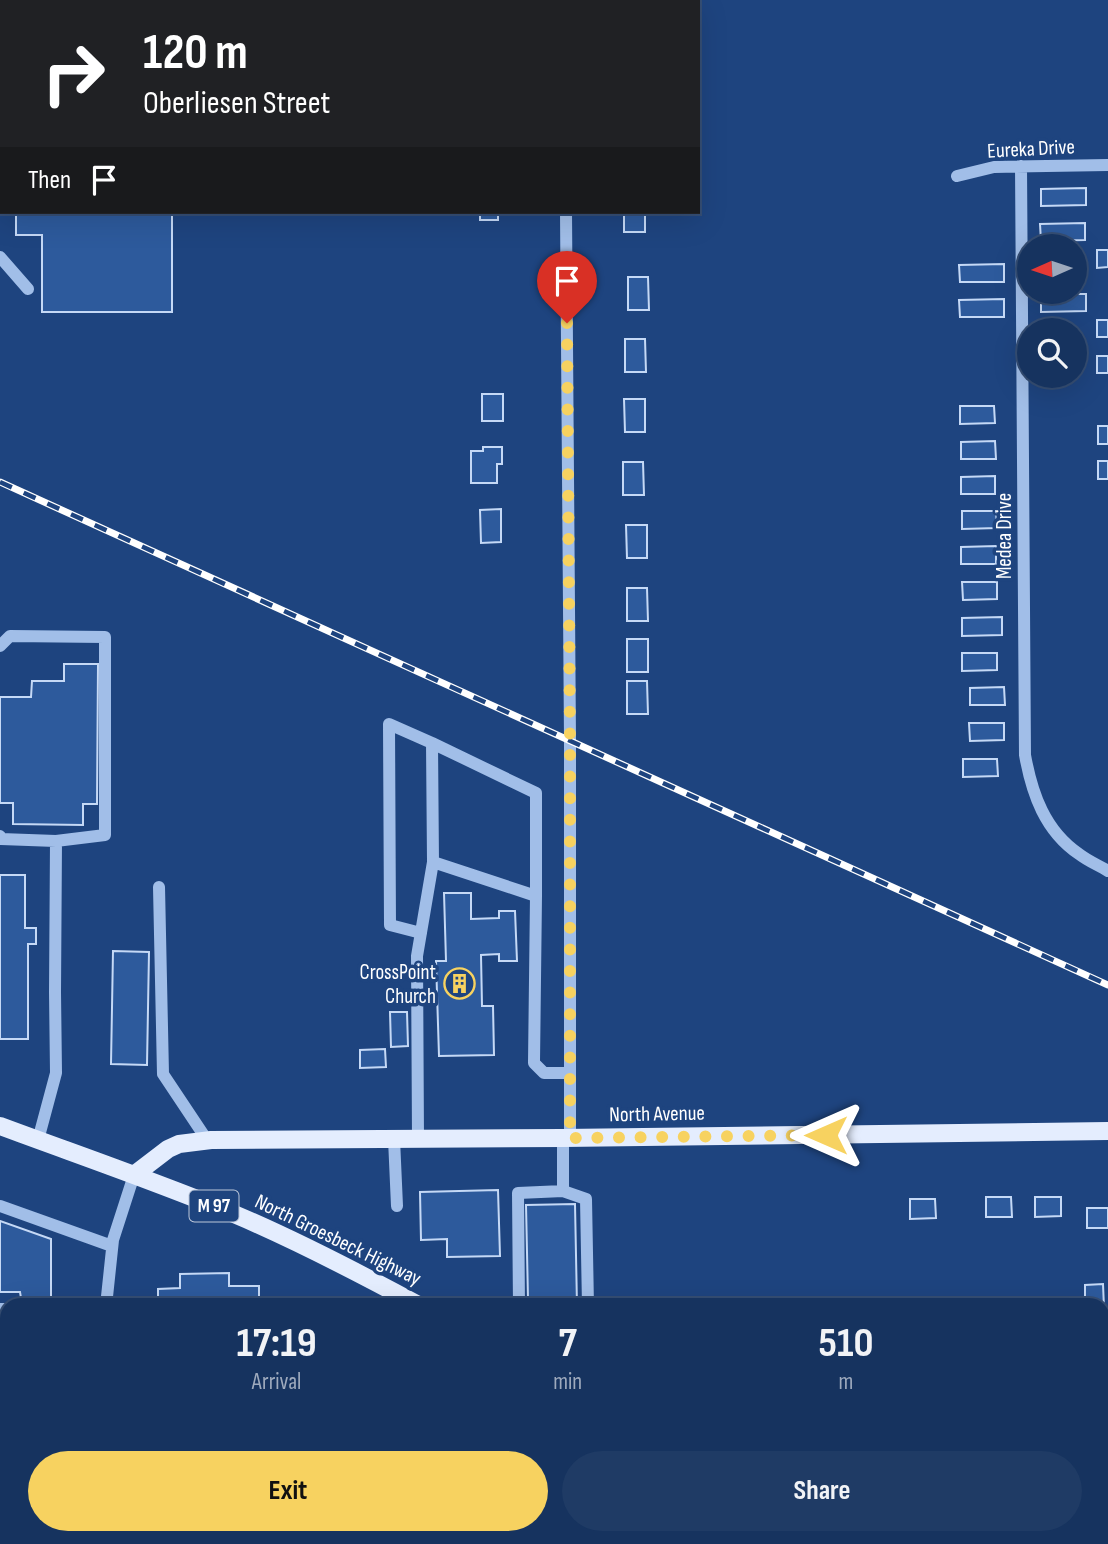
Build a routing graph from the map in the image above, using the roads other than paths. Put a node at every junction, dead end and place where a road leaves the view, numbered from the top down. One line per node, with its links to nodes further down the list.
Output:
1 (1108, 165): 2 (street, Eureka Drive)
2 (1021, 166): 3 (street, Eureka Drive); 12 (street, Medea Drive)
3 (957, 176)
4 (566, 214): 16 (street)
5 (0, 257): 6 (street)
6 (28, 289)
7 (0, 646): 10 (street)
8 (432, 743): 11 (street); 14 (street); 15 (street)
9 (0, 836): 10 (street)
10 (56, 841): 22 (street)
11 (433, 862): 14 (street); 15 (street)
12 (1108, 871)
13 (159, 887): 23 (street)
14 (536, 896): 16 (street)
15 (421, 933): 21 (street)
16 (570, 1073): 19 (street)
17 (0, 1126): 22 (main road, North Groesbeck Highway / M 97)
18 (1108, 1131): 19 (main road, North Avenue)
19 (567, 1138): 21 (main road, North Avenue); 25 (street)
20 (394, 1139): 21 (main road, North Avenue); 23 (main road, North Avenue); 27 (street)
21 (418, 1139)
22 (38, 1140): 24 (main road, North Groesbeck Highway / M 97)
23 (207, 1140): 24 (main road, North Avenue)
24 (134, 1175): 28 (street); 30 (main road, North Groesbeck Highway / M 97)
25 (563, 1191): 31 (street); 32 (street)
26 (0, 1206): 28 (street)
27 (397, 1206)
28 (112, 1246): 29 (street)
29 (107, 1298)
30 (405, 1298)
31 (519, 1298)
32 (588, 1298)

